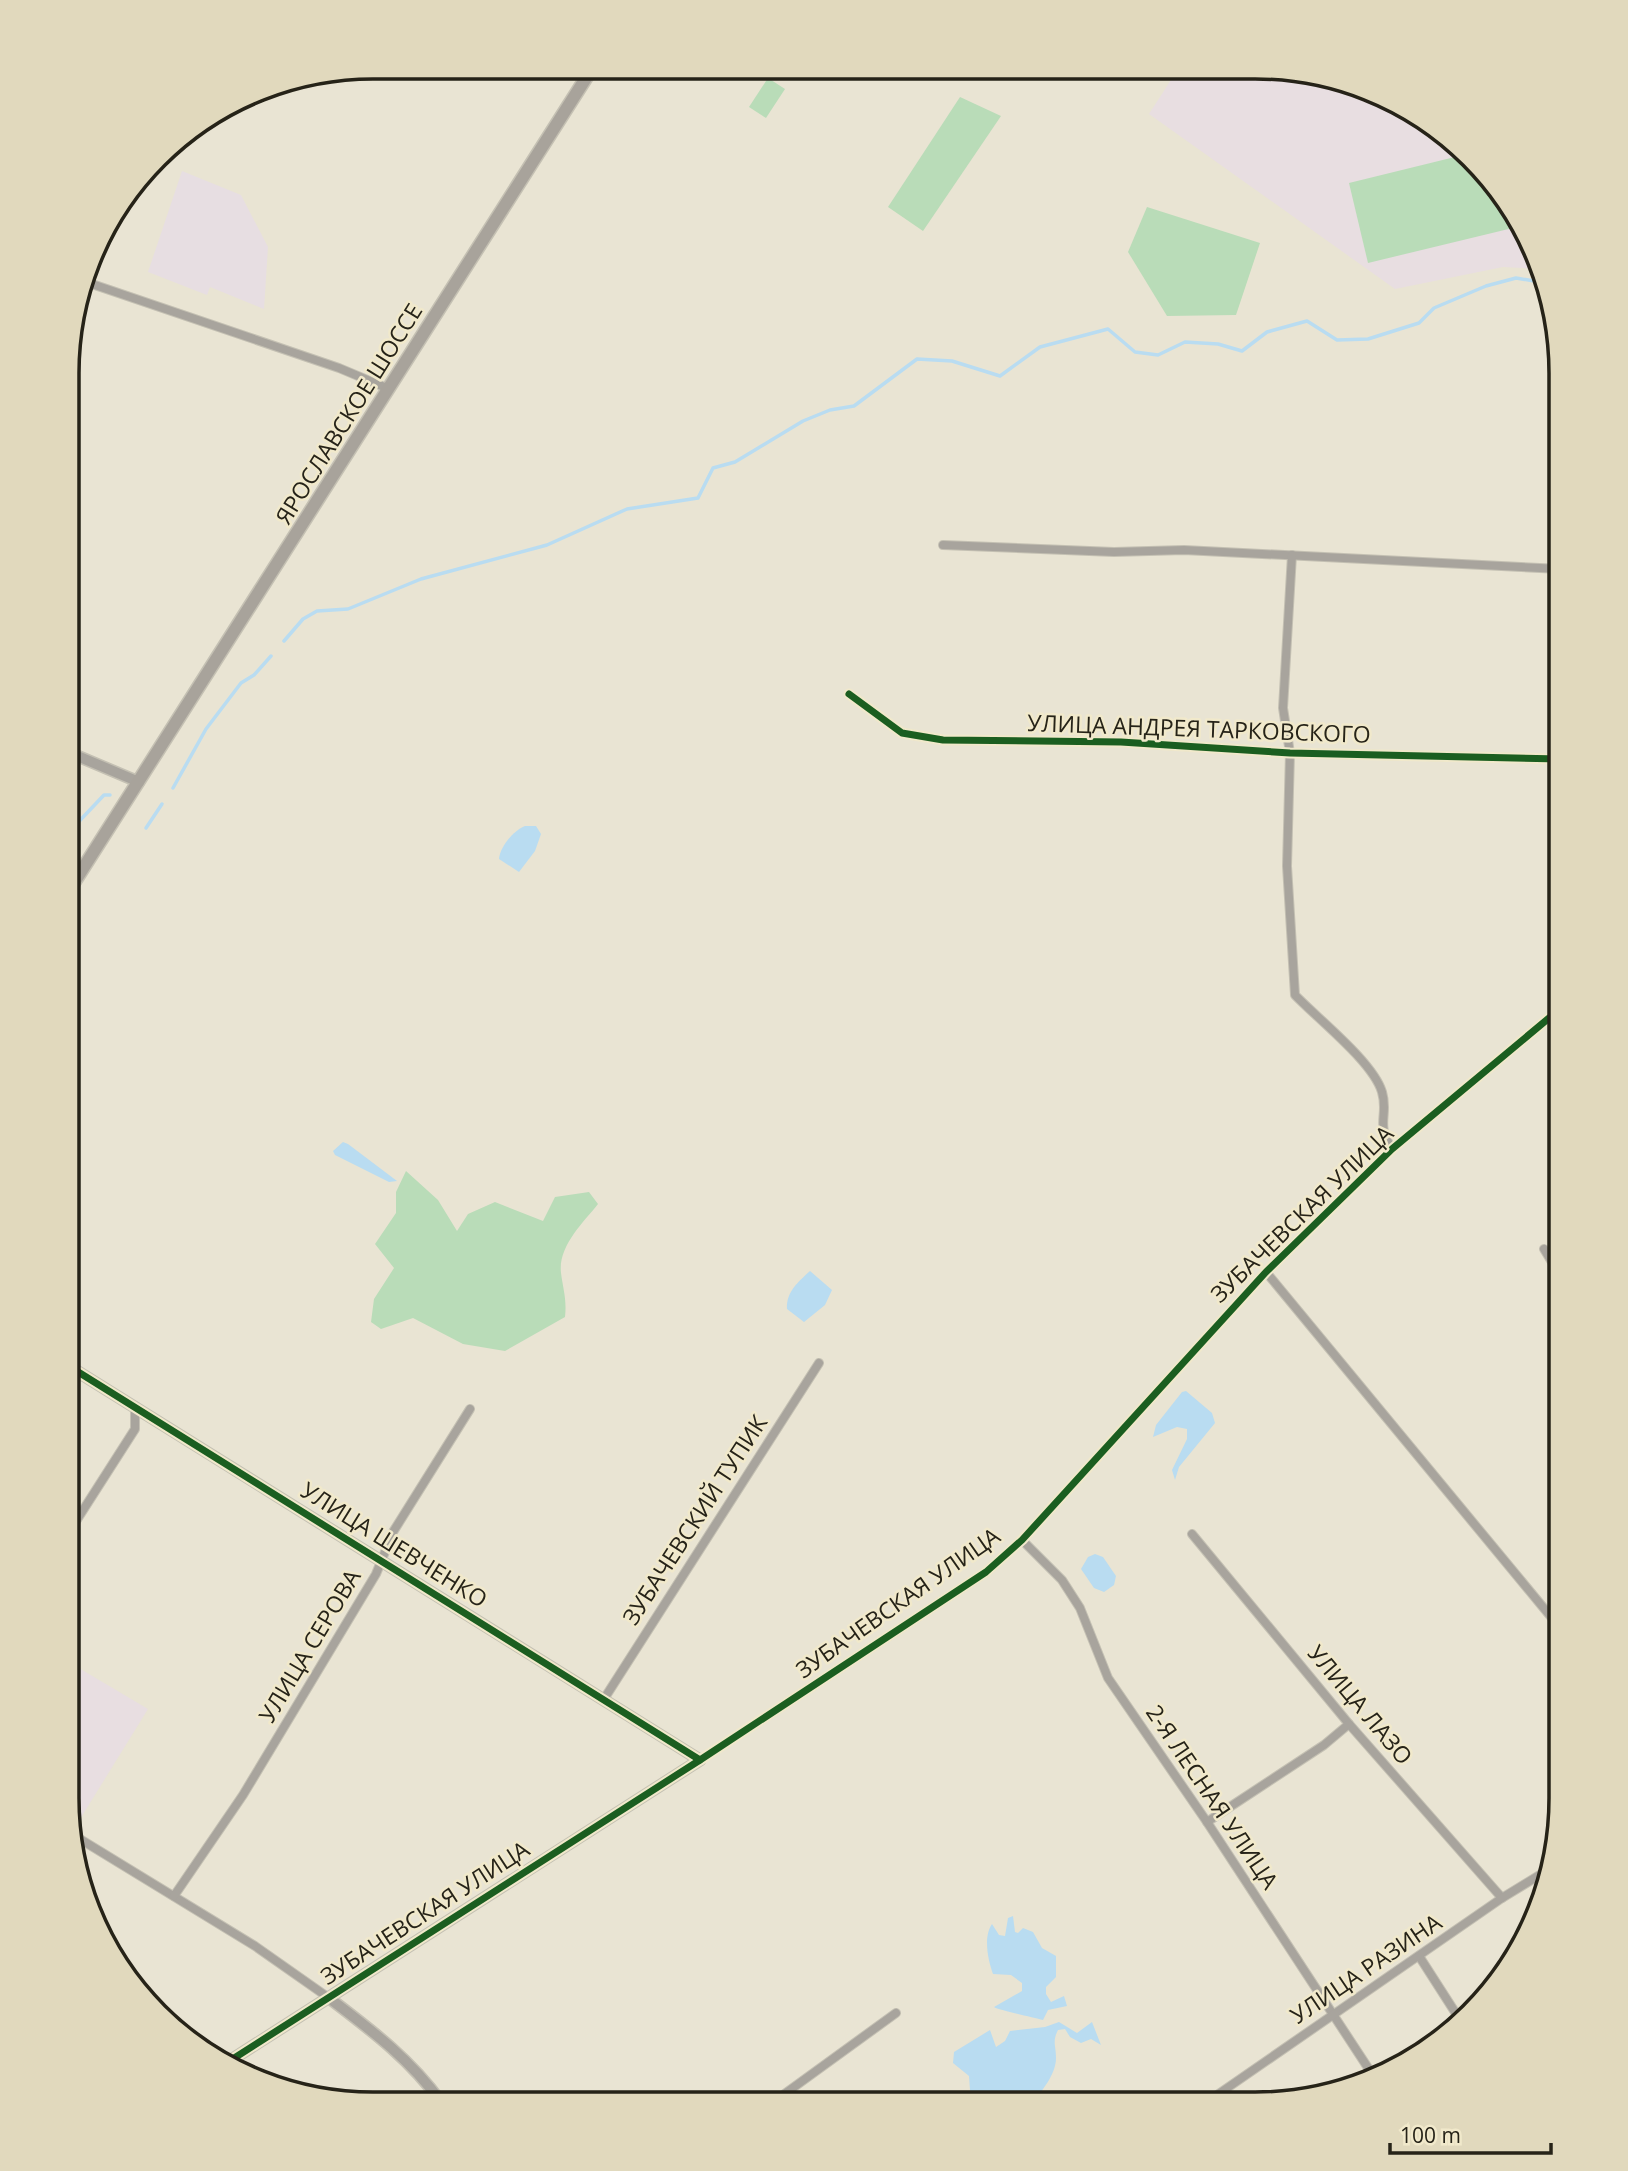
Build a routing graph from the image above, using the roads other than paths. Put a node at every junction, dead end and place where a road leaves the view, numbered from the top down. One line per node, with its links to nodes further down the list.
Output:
1 (585, 79): 3 (main road, ЯРОСЛАВСКОЕ ШОССЕ)
2 (92, 284): 3 (street)
3 (389, 389): 11 (main road, ЯРОСЛАВСКОЕ ШОССЕ)
4 (943, 545): 5 (street)
5 (1292, 555): 6 (street); 8 (street)
6 (1549, 568)
7 (849, 694): 8 (street, УЛИЦА АНДРЕЯ ТАРКОВСКОГО)
8 (1290, 753): 10 (street, УЛИЦА АНДРЕЯ ТАРКОВСКОГО); 14 (street)
9 (79, 757): 11 (street)
10 (1549, 759)
11 (139, 782): 12 (main road, ЯРОСЛАВСКОЕ ШОССЕ)
12 (79, 875)
13 (1549, 1018): 14 (street, ЗУБАЧЕВСКАЯ УЛИЦА)
14 (1392, 1149): 17 (street, ЗУБАЧЕВСКАЯ УЛИЦА)
15 (1544, 1249): 16 (street)
16 (1549, 1257)
17 (1266, 1272): 24 (street, ЗУБАЧЕВСКАЯ УЛИЦА); 26 (street)
18 (819, 1363): 27 (street, ЗУБАЧЕВСКИЙ ТУПИК)
19 (79, 1372): 20 (street, УЛИЦА ШЕВЧЕНКО)
20 (135, 1406): 22 (street); 25 (street, УЛИЦА ШЕВЧЕНКО)
21 (470, 1409): 25 (street, УЛИЦА СЕРОВА)
22 (79, 1516)
23 (1192, 1534): 28 (street, УЛИЦА ЛАЗО)
24 (1022, 1541): 29 (street, ЗУБАЧЕВСКАЯ УЛИЦА); 30 (street, 2-Я ЛЕСНАЯ УЛИЦА)
25 (382, 1560): 27 (street, УЛИЦА ШЕВЧЕНКО); 33 (street, УЛИЦА СЕРОВА)
26 (1549, 1614)
27 (604, 1699): 29 (street, УЛИЦА ШЕВЧЕНКО)
28 (1349, 1724): 30 (street); 34 (street, УЛИЦА ЛАЗО)
29 (700, 1760): 36 (street, ЗУБАЧЕВСКАЯ УЛИЦА)
30 (1207, 1822): 39 (street, 2-Я ЛЕСНАЯ УЛИЦА)
31 (81, 1840): 33 (street)
32 (1539, 1876): 34 (street, УЛИЦА РАЗИНА)
33 (174, 1896): 36 (street)
34 (1502, 1898): 35 (street, УЛИЦА РАЗИНА)
35 (1419, 1956): 38 (street); 39 (street, УЛИЦА РАЗИНА)
36 (329, 1998): 40 (street, ЗУБАЧЕВСКАЯ УЛИЦА); 42 (street)
37 (896, 2013): 43 (street)
38 (1456, 2013)
39 (1334, 2015): 41 (street, 2-Я ЛЕСНАЯ УЛИЦА); 44 (street, УЛИЦА РАЗИНА)
40 (235, 2058)
41 (1369, 2069)
42 (434, 2092)
43 (787, 2092)
44 (1222, 2092)

